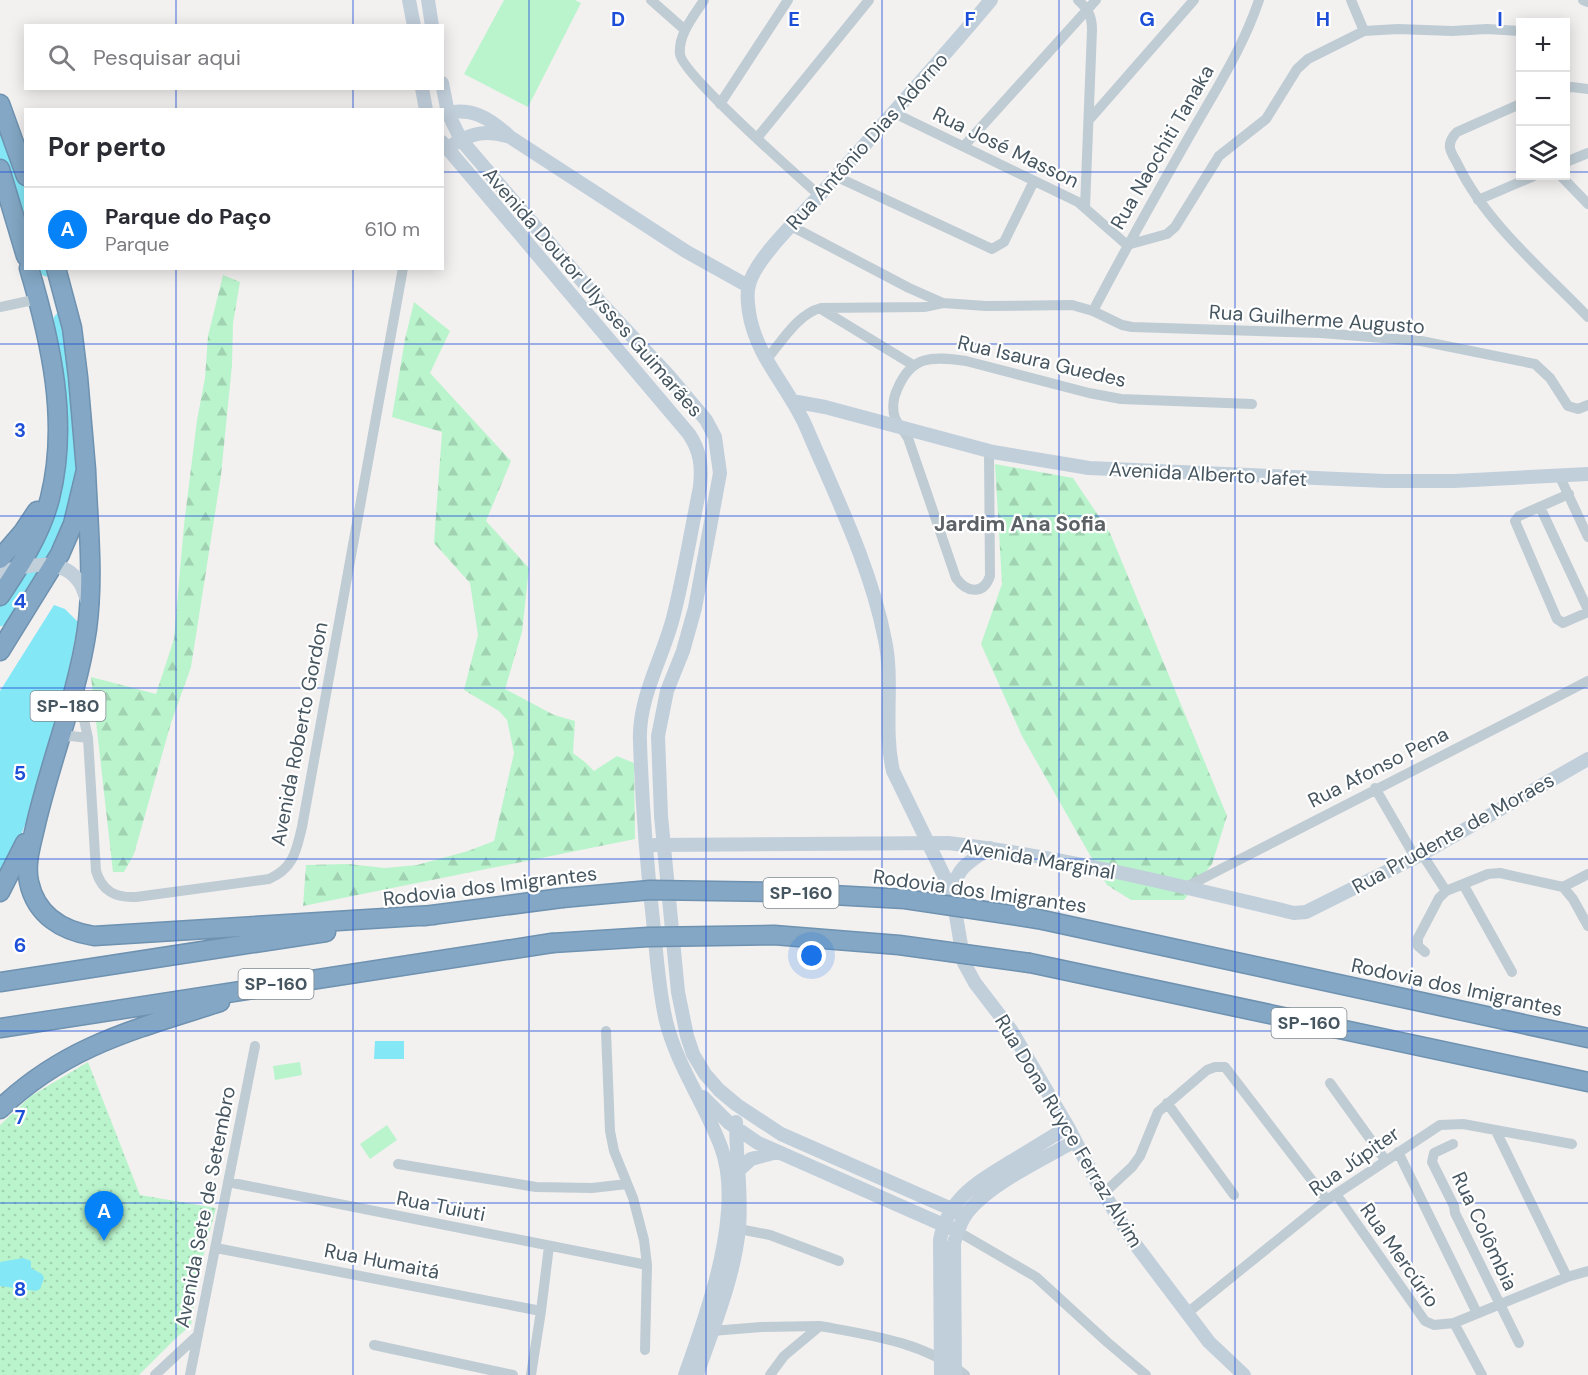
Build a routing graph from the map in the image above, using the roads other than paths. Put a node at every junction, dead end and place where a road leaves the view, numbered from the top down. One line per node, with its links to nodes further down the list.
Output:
1 (409, 0): 16 (main road)
2 (428, 0): 17 (main road)
3 (651, 0): 18 (street)
4 (704, 0): 18 (street)
5 (788, 0): 27 (street)
6 (868, 0): 36 (street)
7 (1078, 0): 15 (street)
8 (1096, 0): 15 (street)
9 (1194, 0): 33 (street)
10 (1259, 0): 53 (street, Rua Naochiti Tanaka)
11 (1351, 0): 19 (street)
12 (1583, 0): 14 (street)
13 (985, 2): 31 (main road, Rua Antônio Dias Adorno)
14 (1588, 2)
15 (1088, 9): 33 (street); 39 (street)
16 (414, 24)
17 (432, 24)
18 (685, 30): 27 (street)
19 (1364, 31): 20 (street); 53 (street)
20 (1516, 31)
21 (444, 87): 30 (main road)
22 (1570, 87): 23 (street)
23 (1588, 89)
24 (422, 90): 29 (main road)
25 (443, 90): 32 (main road, Avenida Doutor Ulysses Guimarães)
26 (0, 104): 43 (highway)
27 (720, 104): 36 (street)
28 (1516, 106): 49 (street)
29 (426, 108)
30 (467, 112): 32 (main road); 34 (main road); 35 (main road)
31 (892, 112): 39 (street, Rua José Masson); 44 (main road, Rua Antônio Dias Adorno)
32 (445, 113): 37 (main road, Avenida Doutor Ulysses Guimarães)
33 (1089, 120): 51 (street)
34 (475, 135): 35 (main road); 37 (main road)
35 (510, 137): 58 (main road)
36 (758, 138): 48 (street)
37 (461, 140): 38 (main road); 70 (main road, Avenida Doutor Ulysses Guimarães)
38 (445, 145): 67 (main road, Avenida Doutor Ulysses Guimarães)
39 (963, 147): 47 (street, Rua José Masson)
40 (1588, 153): 41 (street)
41 (1570, 160)
42 (0, 169): 54 (highway)
43 (24, 170)
44 (836, 176): 47 (street); 48 (main road, Rua Antônio Dias Adorno)
45 (1525, 180): 49 (street)
46 (1565, 180): 50 (street)
47 (1034, 181): 51 (street, Rua José Masson)
48 (819, 195): 52 (main road, Rua Antônio Dias Adorno)
49 (1478, 200): 66 (street)
50 (1588, 204)
51 (1085, 207): 53 (street, Rua José Masson)
52 (791, 226): 58 (main road, Rua Antônio Dias Adorno); 59 (street)
53 (1127, 245): 65 (street, Rua Naochiti Tanaka)
54 (24, 249)
55 (30, 270): 60 (highway)
56 (57, 270): 78 (highway)
57 (403, 270): 99 (street, Avenida Roberto Gordon)
58 (748, 286): 68 (main road, Rua Dona Ruyce Ferraz Alvim)
59 (909, 288): 61 (street); 63 (street)
60 (38, 299): 62 (street); 81 (highway)
61 (943, 303): 63 (street); 65 (street)
62 (0, 307)
63 (899, 308): 64 (street)
64 (821, 309): 68 (street); 69 (street)
65 (1093, 311): 73 (street, Rua Guilherme Augusto)
66 (1588, 317)
67 (614, 344): 70 (main road); 92 (main road, Avenida Doutor Ulysses Guimarães)
68 (766, 360): 71 (main road, Rua Dona Ruyce Ferraz Alvim)
69 (913, 365): 72 (street, Rua Isaura Guedes); 76 (street)
70 (669, 376): 94 (main road, Avenida Doutor Ulysses Guimarães)
71 (792, 401): 74 (main road, Avenida Alberto Jafet); 75 (main road, Rua Dona Ruyce Ferraz Alvim)
72 (1252, 404)
73 (1588, 405)
74 (834, 410): 75 (main road); 76 (main road, Avenida Alberto Jafet)
75 (806, 425): 104 (main road, Rua Dona Ruyce Ferraz Alvim)
76 (901, 428): 77 (main road, Avenida Alberto Jafet); 77 (street)
77 (989, 451): 80 (main road, Avenida Alberto Jafet)
78 (86, 470): 86 (highway); 90 (highway)
79 (1588, 474): 80 (main road, Avenida Alberto Jafet)
80 (1560, 477): 82 (street)
81 (54, 481): 85 (highway); 87 (highway)
82 (1569, 494): 83 (street); 84 (street)
83 (1540, 507): 91 (street); 91 (street)
84 (1588, 537)
85 (0, 559)
86 (52, 564): 87 (main road); 90 (main road); 93 (highway)
87 (22, 567): 88 (main road); 89 (highway)
88 (0, 572)
89 (0, 596)
90 (89, 605): 95 (highway, SP-180)
91 (1588, 611)
92 (674, 617): 94 (main road); 97 (main road, Avenida Doutor Ulysses Guimarães)
93 (0, 651)
94 (673, 675): 100 (main road, Avenida Doutor Ulysses Guimarães)
95 (76, 679): 98 (highway, SP-180); 99 (street, Avenida Roberto Gordon)
96 (1588, 681): 102 (street, Rua Afonso Pena)
97 (649, 686): 100 (main road); 106 (main road, Avenida Doutor Ulysses Guimarães)
98 (60, 738): 99 (street); 103 (highway, SP-180)
99 (88, 738)
100 (657, 741): 105 (main road, Avenida Doutor Ulysses Guimarães)
101 (1588, 759): 108 (main road, Rua Prudente de Moraes)
102 (1376, 788): 108 (street); 111 (street, Rua Afonso Pena)
103 (40, 806): 114 (highway, SP-180); 117 (highway)
104 (929, 844): 105 (main road, Avenida Marginal); 107 (main road, Avenida Marginal); 115 (main road, Rua Dona Ruyce Ferraz Alvim)
105 (663, 845): 106 (main road, Avenida Marginal); 131 (main road, Avenida Doutor Ulysses Guimarães)
106 (645, 846): 129 (main road, Avenida Doutor Ulysses Guimarães)
107 (990, 848): 111 (main road, Avenida Marginal); 115 (main road)
108 (1418, 855): 113 (street); 116 (main road, Rua Prudente de Moraes)
109 (1588, 874): 112 (street)
110 (1463, 884): 112 (street); 113 (street); 120 (street)
111 (1186, 887): 116 (main road, Avenida Marginal)
112 (1563, 887): 118 (street)
113 (1446, 891): 119 (street)
114 (0, 892)
115 (952, 892): 133 (main road, Rua Dona Ruyce Ferraz Alvim)
116 (1317, 906)
117 (434, 915): 121 (highway, Rodovia dos Imigrantes / SP-160); 125 (highway, Rodovia dos Imigrantes / SP-160, bridge)
118 (1588, 926)
119 (1425, 952)
120 (1512, 972)
121 (4, 982)
122 (278, 984): 123 (highway, SP-160); 127 (highway, SP-160, bridge); 132 (highway)
123 (0, 1028)
124 (606, 1031): 145 (street)
125 (1588, 1038)
126 (255, 1047): 144 (street, Avenida Sete de Setembro)
127 (1588, 1082)
128 (1330, 1083): 141 (street)
129 (692, 1084): 134 (main road, Avenida Doutor Ulysses Guimarães); 177 (main road, Avenida Doutor Ulysses Guimarães)
130 (1167, 1103): 146 (street); 147 (street); 148 (street)
131 (737, 1105): 134 (main road); 149 (main road, Avenida Doutor Ulysses Guimarães)
132 (0, 1109)
133 (1068, 1127): 136 (main road, Rua Dona Ruyce Ferraz Alvim); 149 (main road)
134 (736, 1129): 139 (main road, Avenida Doutor Ulysses Guimarães); 143 (main road)
135 (1496, 1131): 138 (street, Rua Júpiter); 140 (street, Rua Júpiter); 159 (street)
136 (1075, 1141): 146 (main road, Rua Dona Ruyce Ferraz Alvim); 150 (main road)
137 (1453, 1144): 160 (street, Rua Colômbia)
138 (1572, 1144)
139 (778, 1152): 143 (main road); 151 (main road, Avenida Doutor Ulysses Guimarães)
140 (1398, 1152): 141 (street, Rua Júpiter); 162 (street)
141 (1386, 1161): 148 (street, Rua Júpiter)
142 (398, 1164): 145 (street)
143 (740, 1170): 152 (main road)
144 (228, 1182): 154 (street, Rua Tuiuti); 155 (street, Avenida Sete de Setembro)
145 (627, 1184): 157 (street)
146 (1104, 1193): 163 (main road, Rua Dona Ruyce Ferraz Alvim)
147 (1234, 1195)
148 (1331, 1197): 163 (street, Rua Júpiter); 164 (street, Rua Mercúrio)
149 (952, 1209): 150 (main road, Avenida Doutor Ulysses Guimarães); 151 (main road)
150 (965, 1215): 153 (main road)
151 (943, 1225): 153 (main road, Avenida Doutor Ulysses Guimarães); 171 (main road)
152 (739, 1229): 156 (street); 166 (main road)
153 (957, 1231): 172 (main road); 181 (street)
154 (549, 1246): 157 (street, Rua Tuiuti); 161 (street)
155 (216, 1248): 161 (street, Rua Humaitá); 167 (street, Avenida Sete de Setembro)
156 (839, 1261)
157 (647, 1265): 170 (street)
158 (1588, 1270): 159 (street)
159 (1567, 1277): 160 (street)
160 (1500, 1304): 162 (street); 168 (street, Rua Colômbia)
161 (542, 1311): 176 (street)
162 (1477, 1313): 164 (street)
163 (1186, 1314): 182 (main road, Rua Dona Ruyce Ferraz Alvim)
164 (1454, 1323): 183 (street, Rua Mercúrio)
165 (820, 1326): 166 (street); 171 (street); 179 (street)
166 (712, 1331): 178 (main road)
167 (198, 1335): 173 (street); 174 (street, Avenida Sete de Setembro)
168 (1519, 1343)
169 (374, 1346): 175 (street)
170 (645, 1350)
171 (941, 1359): 172 (street); 180 (main road)
172 (958, 1373)
173 (155, 1375)
174 (190, 1375)
175 (513, 1375)
176 (531, 1375)
177 (685, 1375)
178 (698, 1375)
179 (770, 1375)
180 (941, 1375)
181 (1146, 1375)
182 (1244, 1375)
183 (1482, 1375)

